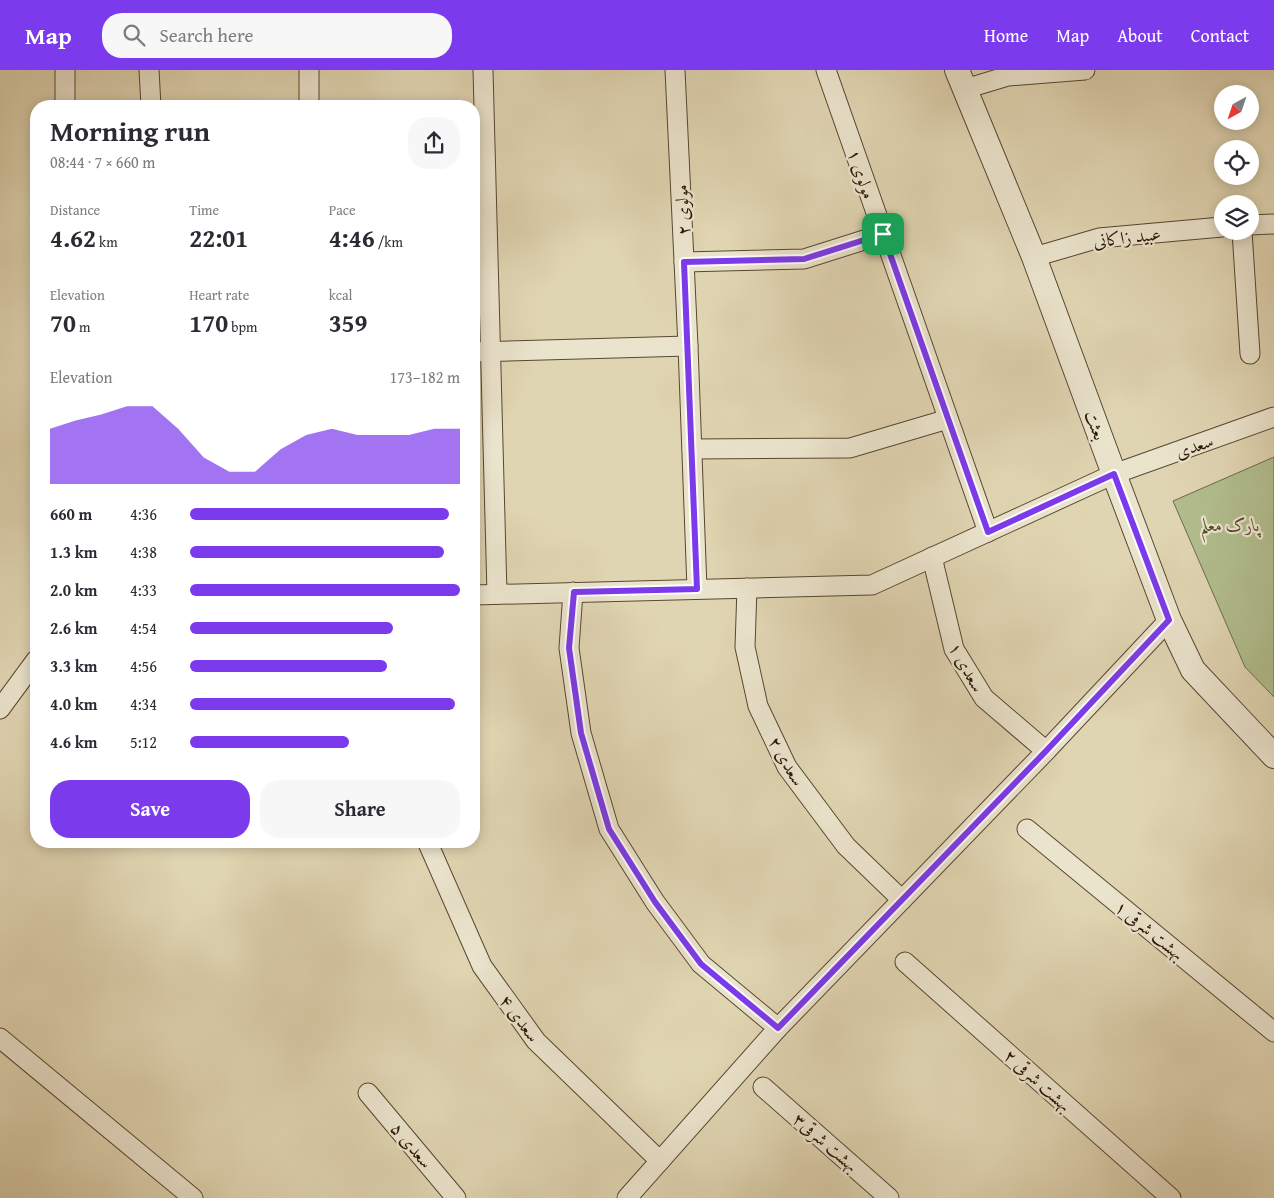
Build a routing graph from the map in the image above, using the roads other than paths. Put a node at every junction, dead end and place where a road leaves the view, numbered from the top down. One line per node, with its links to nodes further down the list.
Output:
1 (65, 70): 9 (street)
2 (149, 70): 10 (street)
3 (309, 70): 11 (street)
4 (483, 70): 20 (street)
5 (675, 70): 18 (street, مولوی ۲)
6 (826, 70): 15 (street, مولوی ۱)
7 (1085, 70): 8 (street)
8 (961, 80): 17 (street, بعثت)
9 (65, 100)
10 (151, 100)
11 (309, 100)
12 (1274, 224): 13 (street)
13 (1259, 225)
14 (1214, 229): 17 (street, عبید زاکانی)
15 (883, 234): 18 (street); 23 (street, مولوی ۱)
16 (1243, 240): 21 (street)
17 (1034, 257): 25 (street, بعثت)
18 (684, 262): 19 (street, مولوی ۲)
19 (688, 346): 20 (street); 24 (street, مولوی ۲)
20 (482, 352): 31 (street)
21 (1250, 354)
22 (1274, 417): 25 (street, سعدی)
23 (948, 419): 24 (street); 26 (street, مولوی ۱)
24 (692, 449): 29 (street, مولوی ۲)
25 (1114, 474): 26 (street, سعدی); 33 (street, بعثت)
26 (988, 532): 27 (street, سعدی)
27 (932, 557): 28 (street, سعدی); 36 (street, سعدی ۱)
28 (747, 588): 29 (street, سعدی); 40 (street, سعدی ۲)
29 (697, 589): 30 (street, سعدی)
30 (574, 592): 31 (street, سعدی); 42 (street)
31 (497, 594): 32 (street, سعدی)
32 (480, 595)
33 (1169, 620): 36 (street); 37 (street, بعثت)
34 (30, 668): 35 (street)
35 (0, 709)
36 (1046, 751): 40 (street)
37 (1274, 756)
38 (1027, 829): 43 (street, بهشت شرقی ۱)
39 (430, 848): 47 (street, سعدی ۴)
40 (902, 900): 42 (street)
41 (905, 962): 52 (street, بهشت شرقی ۲)
42 (778, 1028): 47 (street)
43 (1274, 1032)
44 (0, 1038): 48 (street)
45 (763, 1087): 51 (street, بهشت شرقی۳)
46 (368, 1093): 49 (street, سعدی ۵)
47 (660, 1161): 50 (street)
48 (194, 1198)
49 (456, 1198)
50 (628, 1198)
51 (889, 1198)
52 (1171, 1198)

